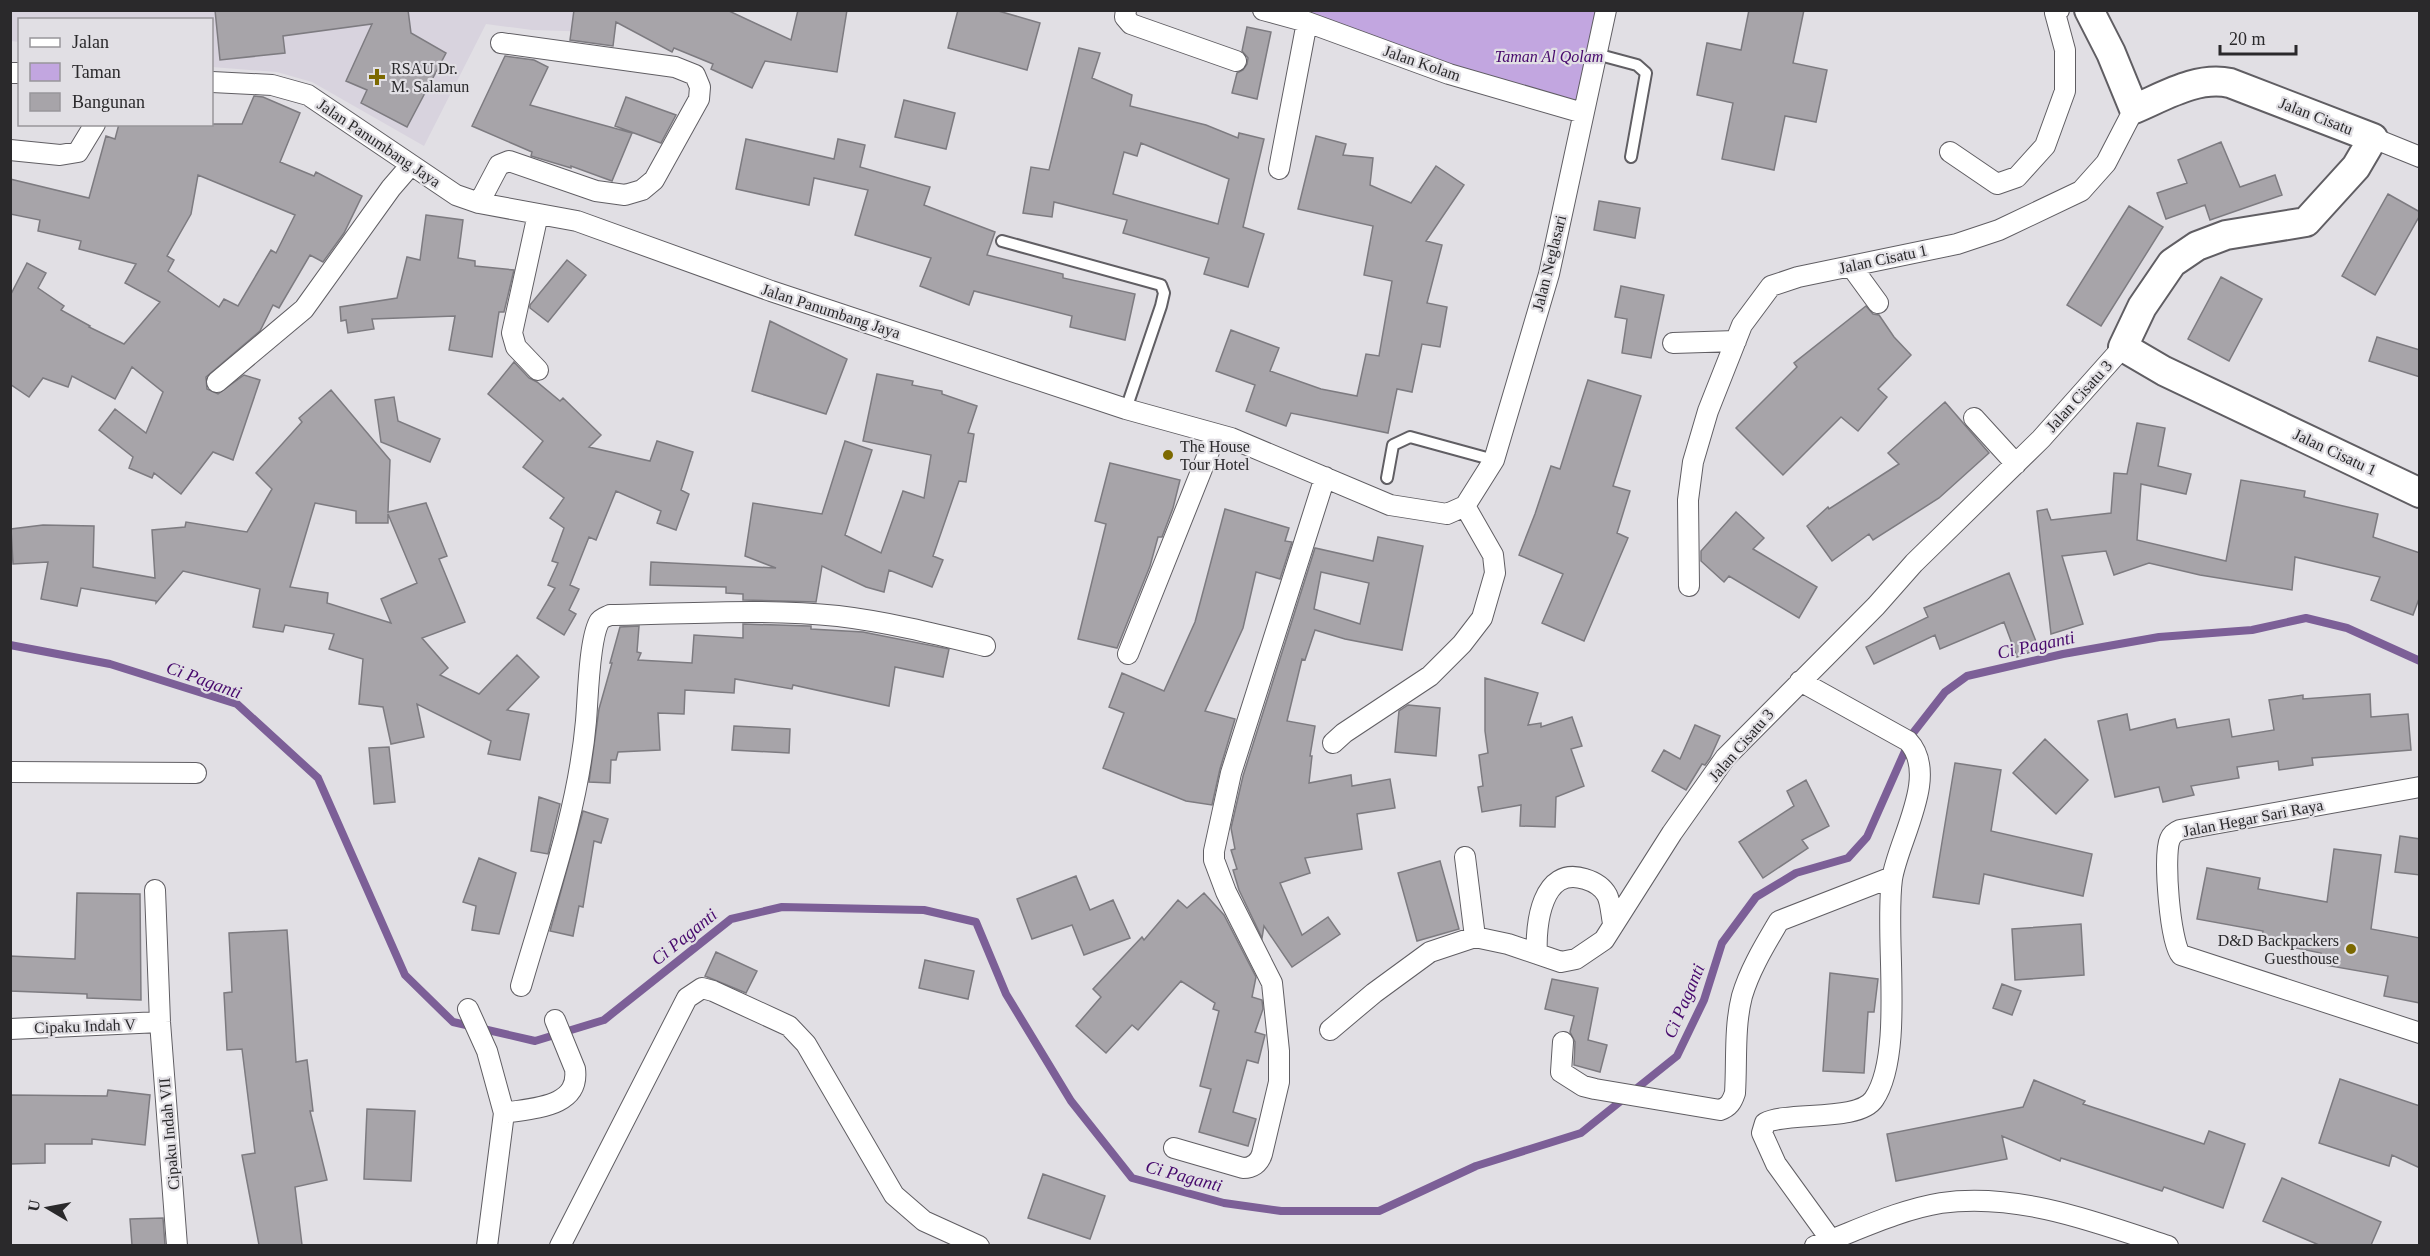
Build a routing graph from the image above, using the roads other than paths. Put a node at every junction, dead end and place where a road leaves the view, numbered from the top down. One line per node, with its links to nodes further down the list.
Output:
1 (1126, 10): 9 (street)
2 (1263, 10): 6 (street, Jalan Kolam)
3 (1606, 10): 8 (street, Jalan Neglasari)
4 (2059, 10): 16 (street)
5 (2089, 10): 11 (street)
6 (1307, 22): 12 (street, Jalan Kolam); 20 (street)
7 (501, 43): 21 (street)
8 (1596, 54): 12 (street, Jalan Neglasari); 17 (lane)
9 (1236, 61)
10 (213, 82): 19 (street, Jalan Panumbang Jaya)
11 (2134, 109): 14 (street, Jalan Cisatu); 24 (street, Jalan Cisatu 1)
12 (1583, 113): 34 (street, Jalan Neglasari)
13 (94, 126): 15 (street)
14 (2373, 138): 18 (street); 28 (street, Jalan Cisatu)
15 (10, 150)
16 (1950, 152)
17 (1631, 157)
18 (2420, 157)
19 (410, 166): 21 (street, Jalan Panumbang Jaya); 30 (street)
20 (1279, 169)
21 (479, 203): 22 (street, Jalan Panumbang Jaya)
22 (538, 214): 29 (street); 31 (street, Jalan Panumbang Jaya)
23 (1002, 241): 31 (lane)
24 (1851, 266): 25 (street); 26 (street, Jalan Cisatu 1)
25 (1878, 303)
26 (1736, 341): 27 (street); 40 (street, Jalan Cisatu 1)
27 (1674, 343)
28 (2123, 347): 35 (street, Jalan Cisatu 3); 38 (street, Jalan Cisatu 1)
29 (538, 370)
30 (217, 382)
31 (1126, 409): 33 (street, Jalan Panumbang Jaya)
32 (1974, 418): 35 (street)
33 (1216, 434): 36 (street, Jalan Panumbang Jaya); 42 (street)
34 (1494, 460): 37 (lane); 39 (street, Jalan Neglasari)
35 (2016, 464): 43 (street, Jalan Cisatu 3)
36 (1325, 477): 39 (street, Jalan Panumbang Jaya); 63 (street)
37 (1387, 478)
38 (2420, 493)
39 (1465, 506): 44 (street)
40 (1689, 586)
41 (985, 646): 54 (street)
42 (1128, 654)
43 (1800, 681): 49 (street); 51 (street, Jalan Cisatu 3)
44 (1333, 743)
45 (10, 772): 46 (street)
46 (196, 773)
47 (2420, 787): 60 (street, Jalan Hegar Sari Raya)
48 (1465, 857): 52 (street)
49 (1892, 877): 61 (street); 64 (street)
50 (155, 890): 57 (street, Cipaku Indah VII)
51 (1613, 923): 53 (street, Jalan Cisatu 3); 53 (street)
52 (1475, 938): 53 (street, Jalan Cisatu 3); 59 (street, Jalan Cisatu 3)
53 (1537, 954)
54 (521, 986)
55 (468, 1009): 62 (street)
56 (555, 1020): 62 (street)
57 (160, 1022): 58 (street, Cipaku Indah V); 65 (street, Cipaku Indah VII)
58 (10, 1029)
59 (1330, 1030)
60 (2420, 1033)
61 (1563, 1042)
62 (504, 1113): 66 (street)
63 (1174, 1148)
64 (1823, 1243): 69 (street)
65 (177, 1245)
66 (487, 1245)
67 (560, 1245): 68 (street)
68 (979, 1245)
69 (2168, 1245)

